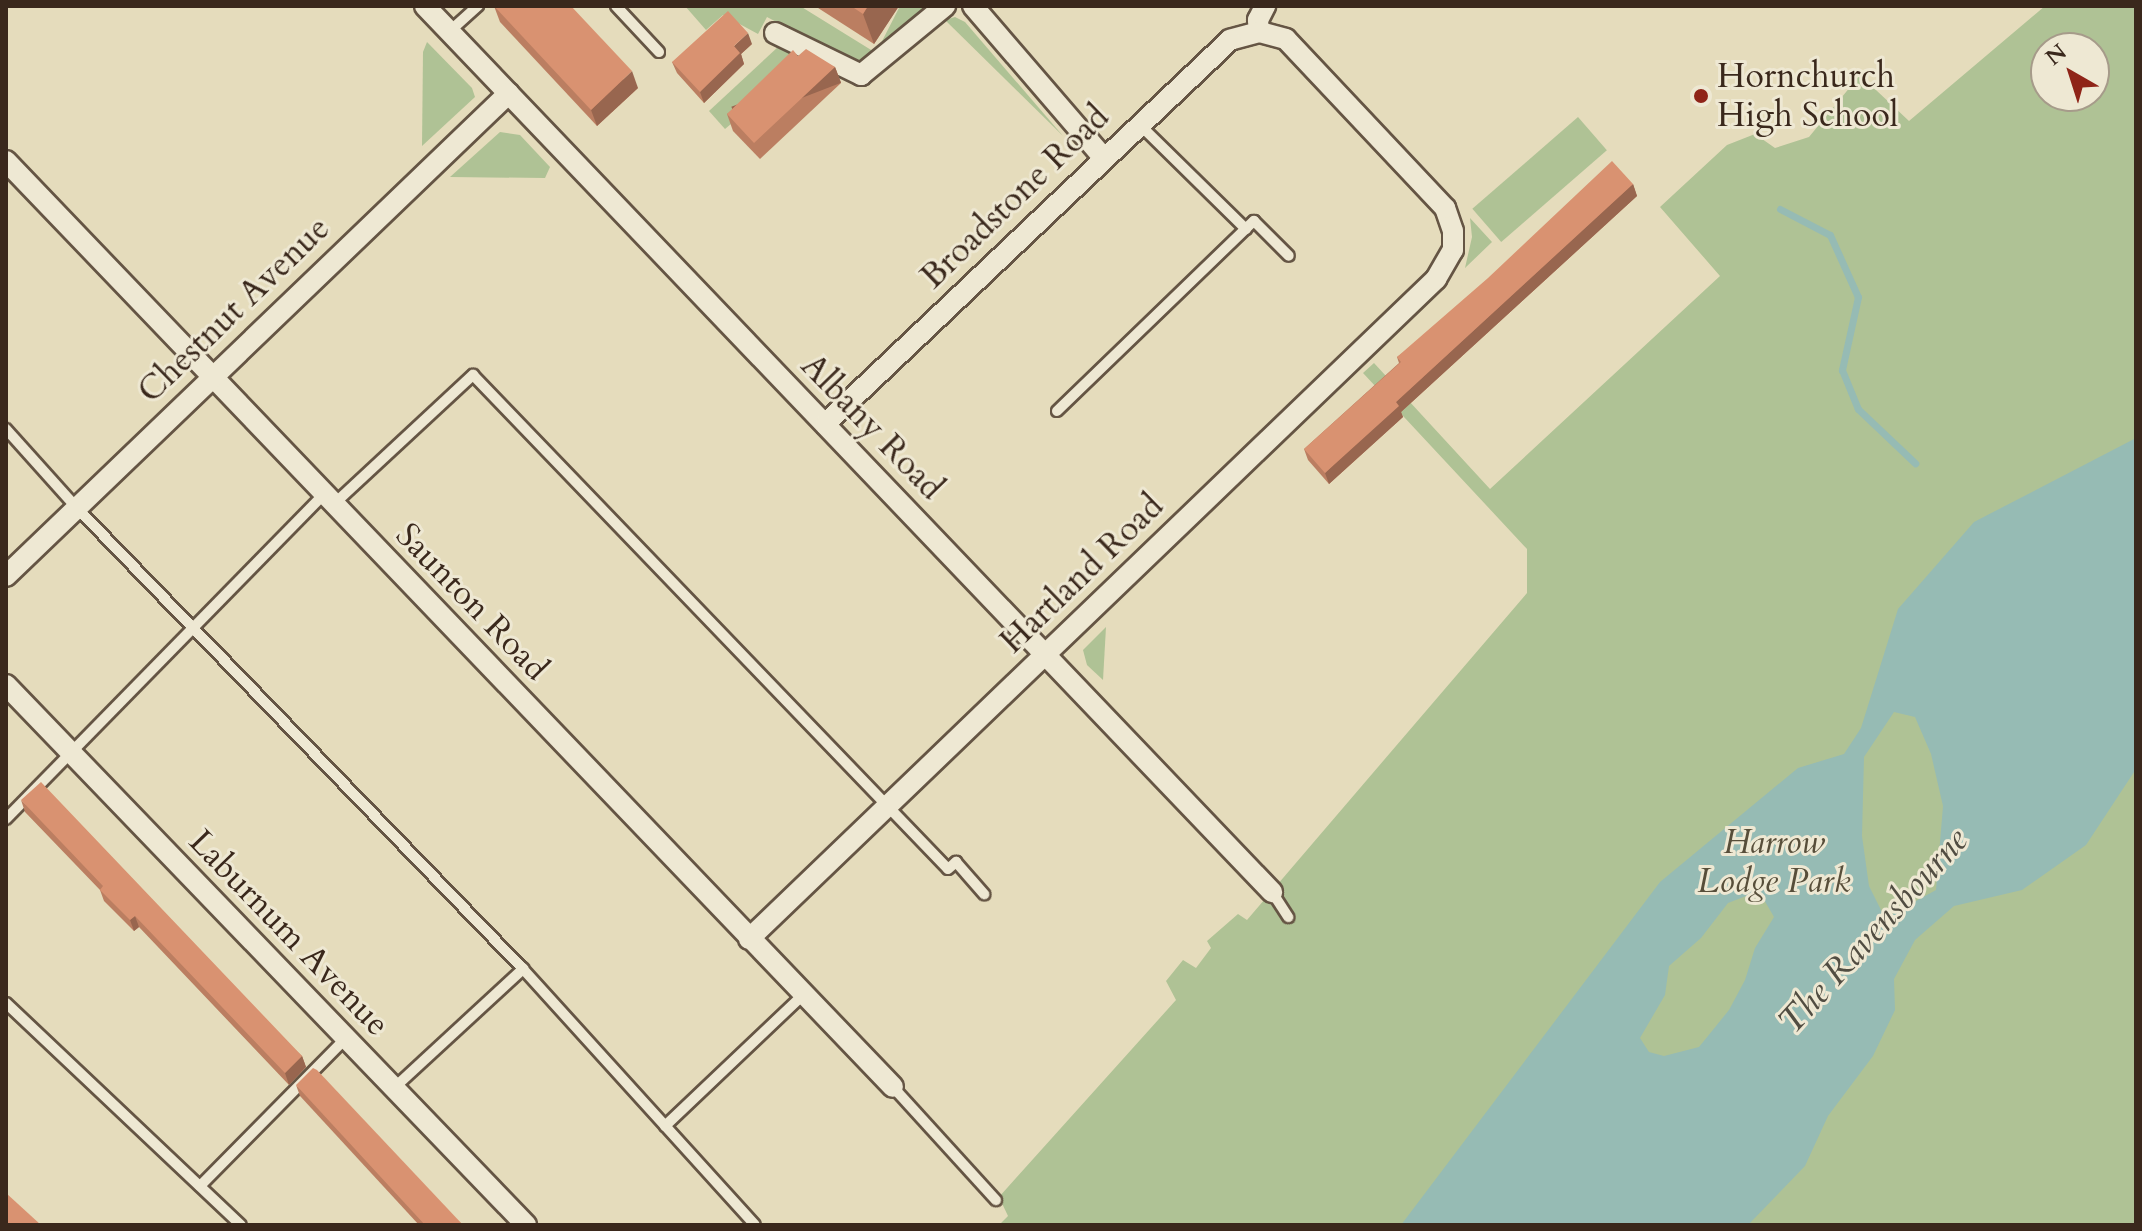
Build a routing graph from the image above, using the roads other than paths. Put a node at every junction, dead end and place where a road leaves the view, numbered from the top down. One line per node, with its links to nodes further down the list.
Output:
1 (425, 6): 7 (street, Albany Road)
2 (478, 6): 7 (lane)
3 (616, 6): 10 (lane)
4 (945, 6): 9 (street)
5 (973, 6): 13 (street)
6 (1265, 6): 8 (street)
7 (450, 31): 11 (street, Albany Road)
8 (1259, 32): 12 (street, Broadstone Road); 25 (street, Hartland Road)
9 (775, 33)
10 (659, 52)
11 (509, 93): 17 (street, Chestnut Avenue); 19 (street, Albany Road)
12 (1139, 124): 13 (street, Broadstone Road); 15 (lane)
13 (1103, 157): 19 (street, Broadstone Road)
14 (6, 161): 17 (street, Saunton Road)
15 (1246, 229): 16 (lane); 18 (lane)
16 (1289, 256)
17 (210, 377): 21 (street, Saunton Road); 22 (street, Chestnut Avenue)
18 (1057, 411)
19 (825, 424): 25 (street, Albany Road)
20 (6, 429): 22 (lane)
21 (329, 499): 24 (lane); 28 (lane); 33 (street, Saunton Road)
22 (75, 506): 23 (street, Chestnut Avenue); 24 (lane)
23 (6, 576)
24 (192, 626): 27 (lane); 34 (lane)
25 (1045, 654): 28 (street, Hartland Road); 30 (street, Albany Road)
26 (6, 685): 27 (street, Laburnum Avenue)
27 (70, 752): 29 (lane); 37 (street, Laburnum Avenue)
28 (889, 805): 31 (lane); 33 (street, Hartland Road)
29 (6, 819)
30 (1272, 892): 32 (lane)
31 (984, 894)
32 (1288, 917)
33 (749, 939): 35 (street, Saunton Road)
34 (523, 969): 39 (lane); 40 (lane)
35 (803, 995): 38 (street, Saunton Road); 40 (lane)
36 (6, 1003): 41 (lane)
37 (346, 1038): 39 (street, Laburnum Avenue); 41 (lane)
38 (893, 1087): 42 (lane)
39 (394, 1088): 44 (street, Laburnum Avenue)
40 (665, 1126): 45 (lane)
41 (200, 1186): 43 (lane)
42 (996, 1200)
43 (241, 1225)
44 (526, 1225)
45 (755, 1225)

